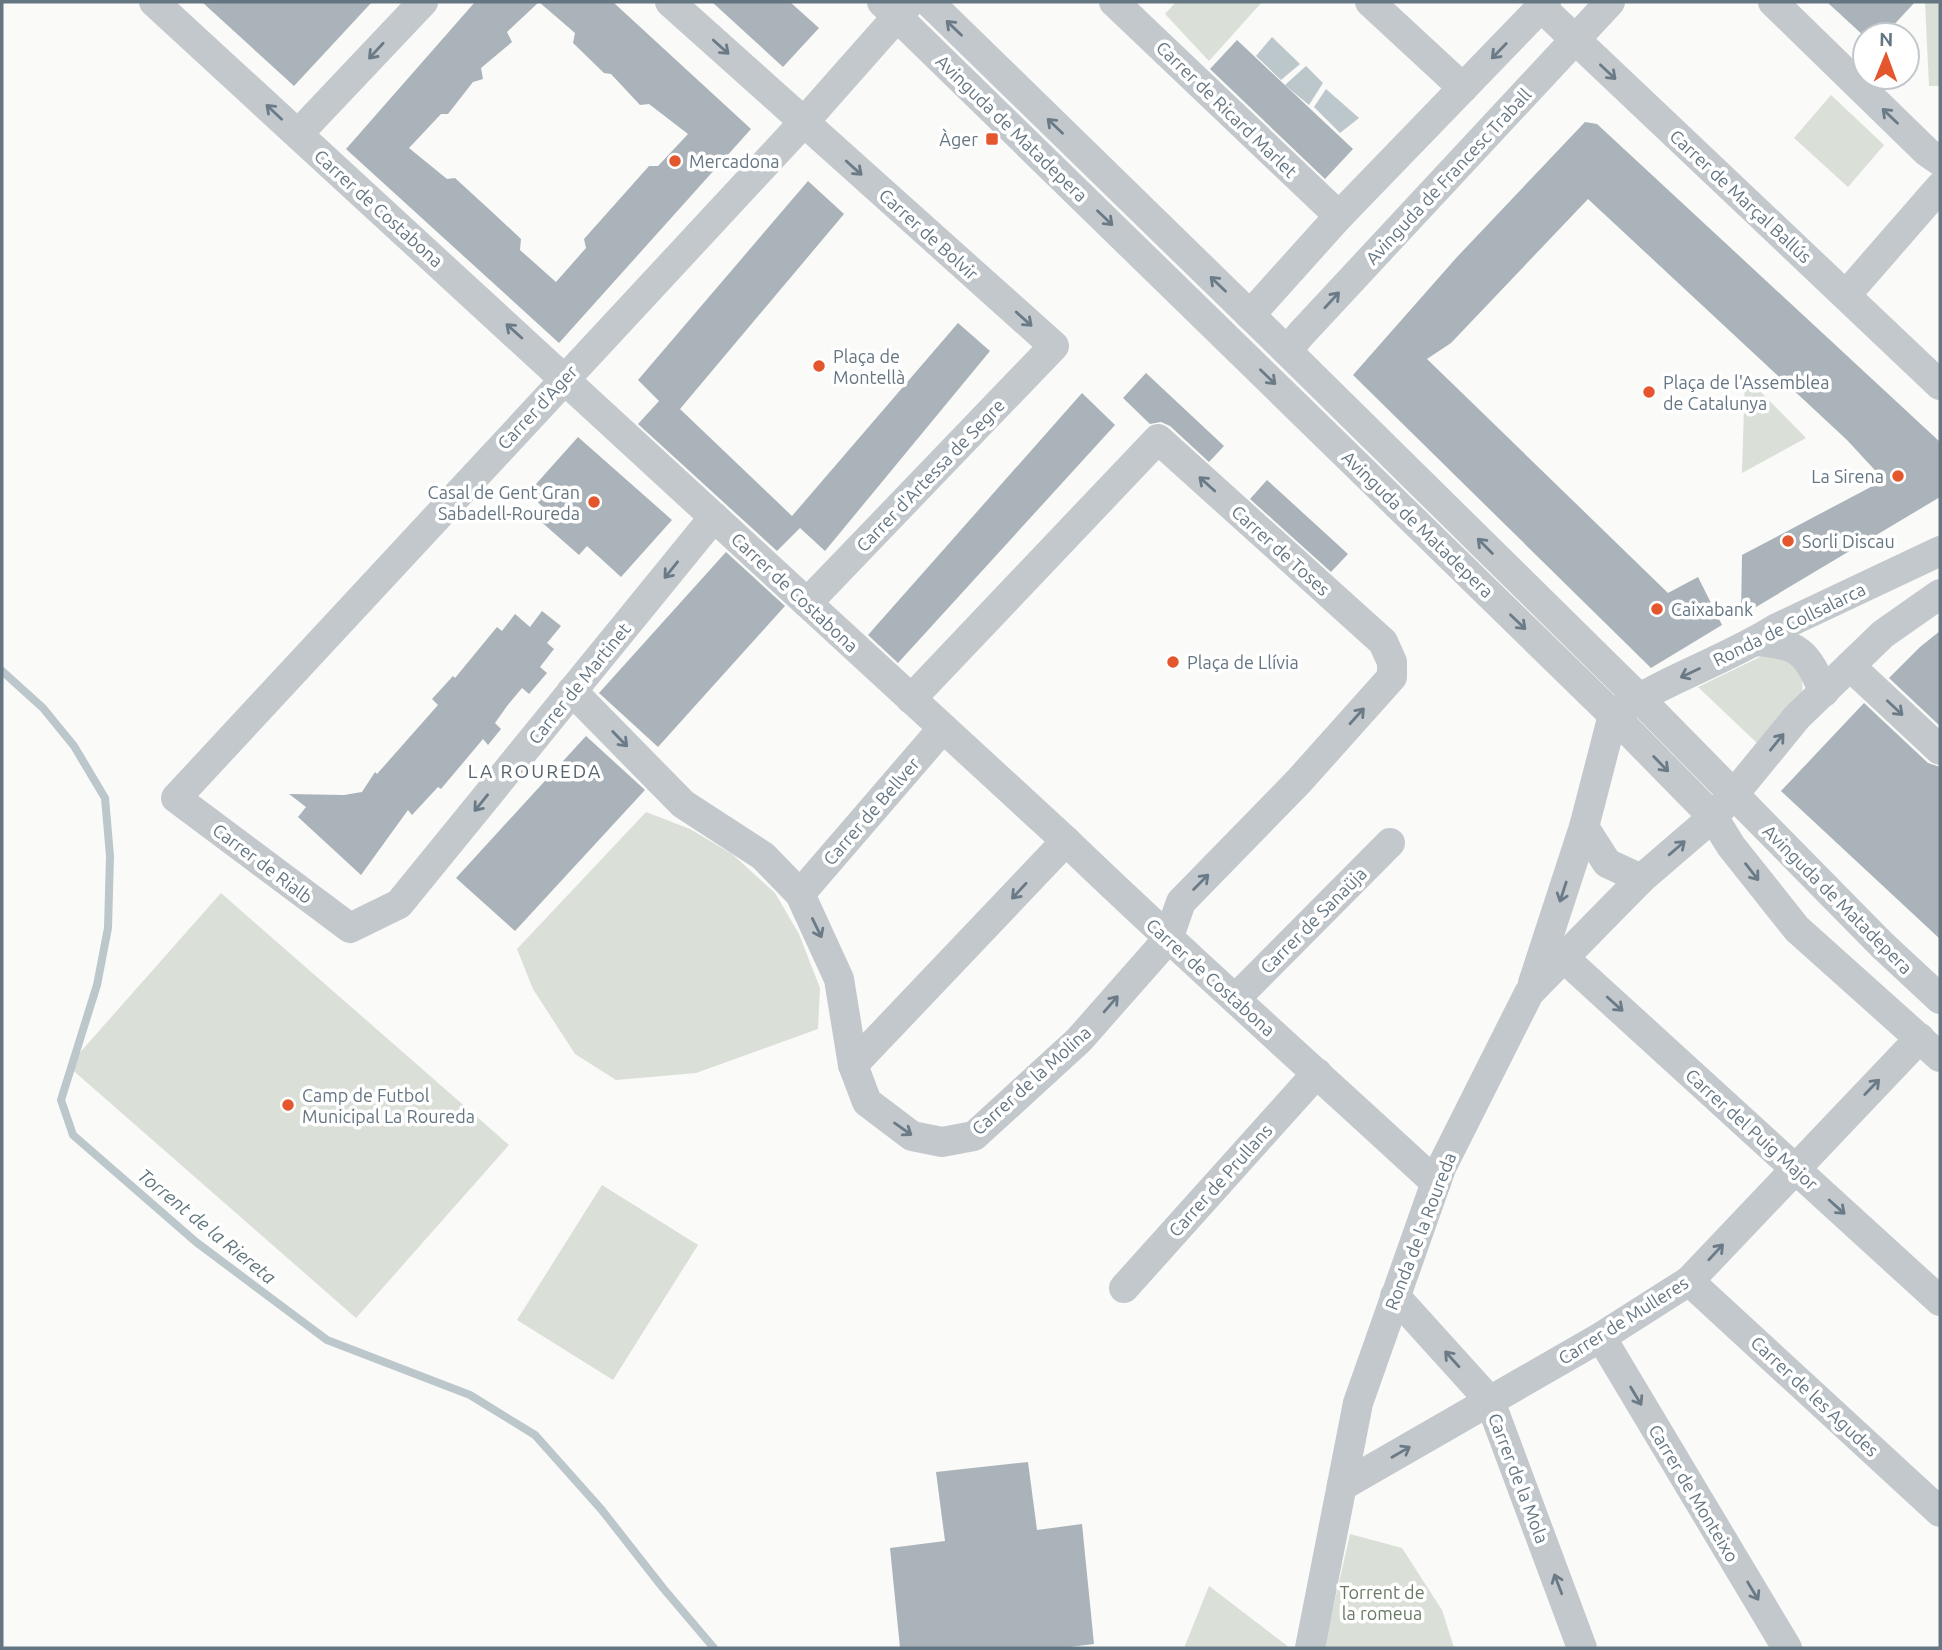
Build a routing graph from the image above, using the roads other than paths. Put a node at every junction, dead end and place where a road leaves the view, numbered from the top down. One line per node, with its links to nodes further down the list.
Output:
1 (154, 2): 14 (street, Carrer de Costabona, one-way to 1)
2 (423, 2): 14 (street, one-way to 14)
3 (670, 2): 13 (street, Carrer de Bolvir, one-way to 13)
4 (929, 2): 19 (street, Avinguda de Matadepera, one-way to 4)
5 (1114, 2): 17 (street, Carrer de Ricard Marlet)
6 (1370, 2): 12 (street)
7 (1610, 2): 11 (street, Avinguda de Francesc Traball)
8 (1773, 2): 15 (street, one-way to 8)
9 (1544, 5): 11 (street, Carrer de Marçal Ballús); 12 (street, one-way to 12)
10 (897, 7): 13 (street, Carrer d'Ager); 34 (street, Avinguda de Matadepera, one-way to 34)
11 (1574, 41): 18 (street, Carrer de Marçal Ballús, one-way to 18); 21 (street, Avinguda de Francesc Traball, one-way to 11)
12 (1463, 88): 17 (street)
13 (804, 122): 20 (street, Carrer de Bolvir, one-way to 20); 22 (street, Carrer d'Ager)
14 (298, 134): 22 (street, Carrer de Costabona, one-way to 14)
15 (1940, 161)
16 (1940, 187): 18 (street)
17 (1339, 216): 19 (street)
18 (1846, 295): 23 (street, Carrer de Marçal Ballús)
19 (1250, 315): 21 (street, Avinguda de Matadepera)
20 (1054, 346): 27 (street, Carrer d'Artessa de Segre)
21 (1287, 351): 32 (street, Avinguda de Matadepera, one-way to 21)
22 (564, 377): 24 (street, Carrer de Costabona); 38 (street, Carrer d'Ager)
23 (1940, 385)
24 (714, 517): 27 (street, Carrer de Costabona); 30 (street, Carrer de Martinet, one-way to 30)
25 (1940, 551): 28 (street, Ronda de Collsalarca)
26 (1940, 594): 29 (street)
27 (807, 603): 33 (street, Carrer de Costabona)
28 (1756, 641): 31 (street); 32 (street, Ronda de Collsalarca, one-way to 32)
29 (1850, 666): 31 (street); 36 (street, one-way to 36)
30 (572, 691): 44 (street, Carrer de la Molina, one-way to 44); 45 (street, Carrer de Martinet, one-way to 45)
31 (1824, 692): 37 (street, one-way to 31)
32 (1638, 698): 34 (street, Ronda de Collsalarca); 37 (street, Avinguda de Matadepera)
33 (911, 699): 35 (street, Carrer de Costabona); 46 (street, Carrer de Toses, one-way to 33)
34 (1614, 715): 39 (street, Avinguda de Matadepera, one-way to 39); 40 (street)
35 (943, 728): 41 (street, Carrer de Costabona); 44 (street, Carrer de Bellver)
36 (1940, 750)
37 (1734, 794): 39 (street, Ronda de la Roureda); 50 (street, Avinguda de Matadepera)
38 (176, 798): 45 (street, Carrer de Rialb)
39 (1713, 817): 43 (street, Ronda de la Roureda, one-way to 39); 51 (street, Avinguda de Matadepera, one-way to 51)
40 (1584, 827): 43 (street); 48 (street, one-way to 48)
41 (1066, 841): 46 (street, Carrer de Costabona); 52 (street, one-way to 52)
42 (1390, 843): 49 (street, Carrer de Sanaüja)
43 (1641, 879): 47 (street, Ronda de la Roureda)
44 (800, 894): 52 (street, Carrer de la Molina, one-way to 52)
45 (350, 928)
46 (1168, 939): 49 (street, Carrer de Costabona); 52 (street, Carrer de la Molina, one-way to 46)
47 (1564, 958): 48 (street, Ronda de la Roureda); 54 (street, Carrer del Puig Major, one-way to 54)
48 (1530, 993): 55 (street, Ronda de la Roureda)
49 (1236, 998): 53 (street, Carrer de Costabona)
50 (1940, 999)
51 (1930, 1047): 54 (street, Carrer de Mulleres, one-way to 51)
52 (853, 1065)
53 (1317, 1073): 55 (street, Carrer de Costabona); 57 (street, Carrer de Prullans)
54 (1795, 1168): 56 (street, Carrer de Mulleres, one-way to 54); 59 (street, Carrer del Puig Major, one-way to 59)
55 (1436, 1182): 58 (street, Ronda de la Roureda)
56 (1689, 1281): 60 (street, Carrer de Mulleres); 63 (street, Carrer de les Agudes)
57 (1124, 1288)
58 (1395, 1296): 61 (street, Carrer de la Mola, one-way to 58); 62 (street, Ronda de la Roureda)
59 (1940, 1301)
60 (1601, 1337): 61 (street, Carrer de Mulleres); 66 (street, Carrer de Monteixo, one-way to 66)
61 (1490, 1401): 62 (street, Carrer de Mulleres, one-way to 61); 65 (street, Carrer de la Mola, one-way to 61)
62 (1342, 1486): 64 (street, Ronda de la Roureda)
63 (1940, 1512)
64 (1310, 1648)
65 (1582, 1648)
66 (1787, 1648)

